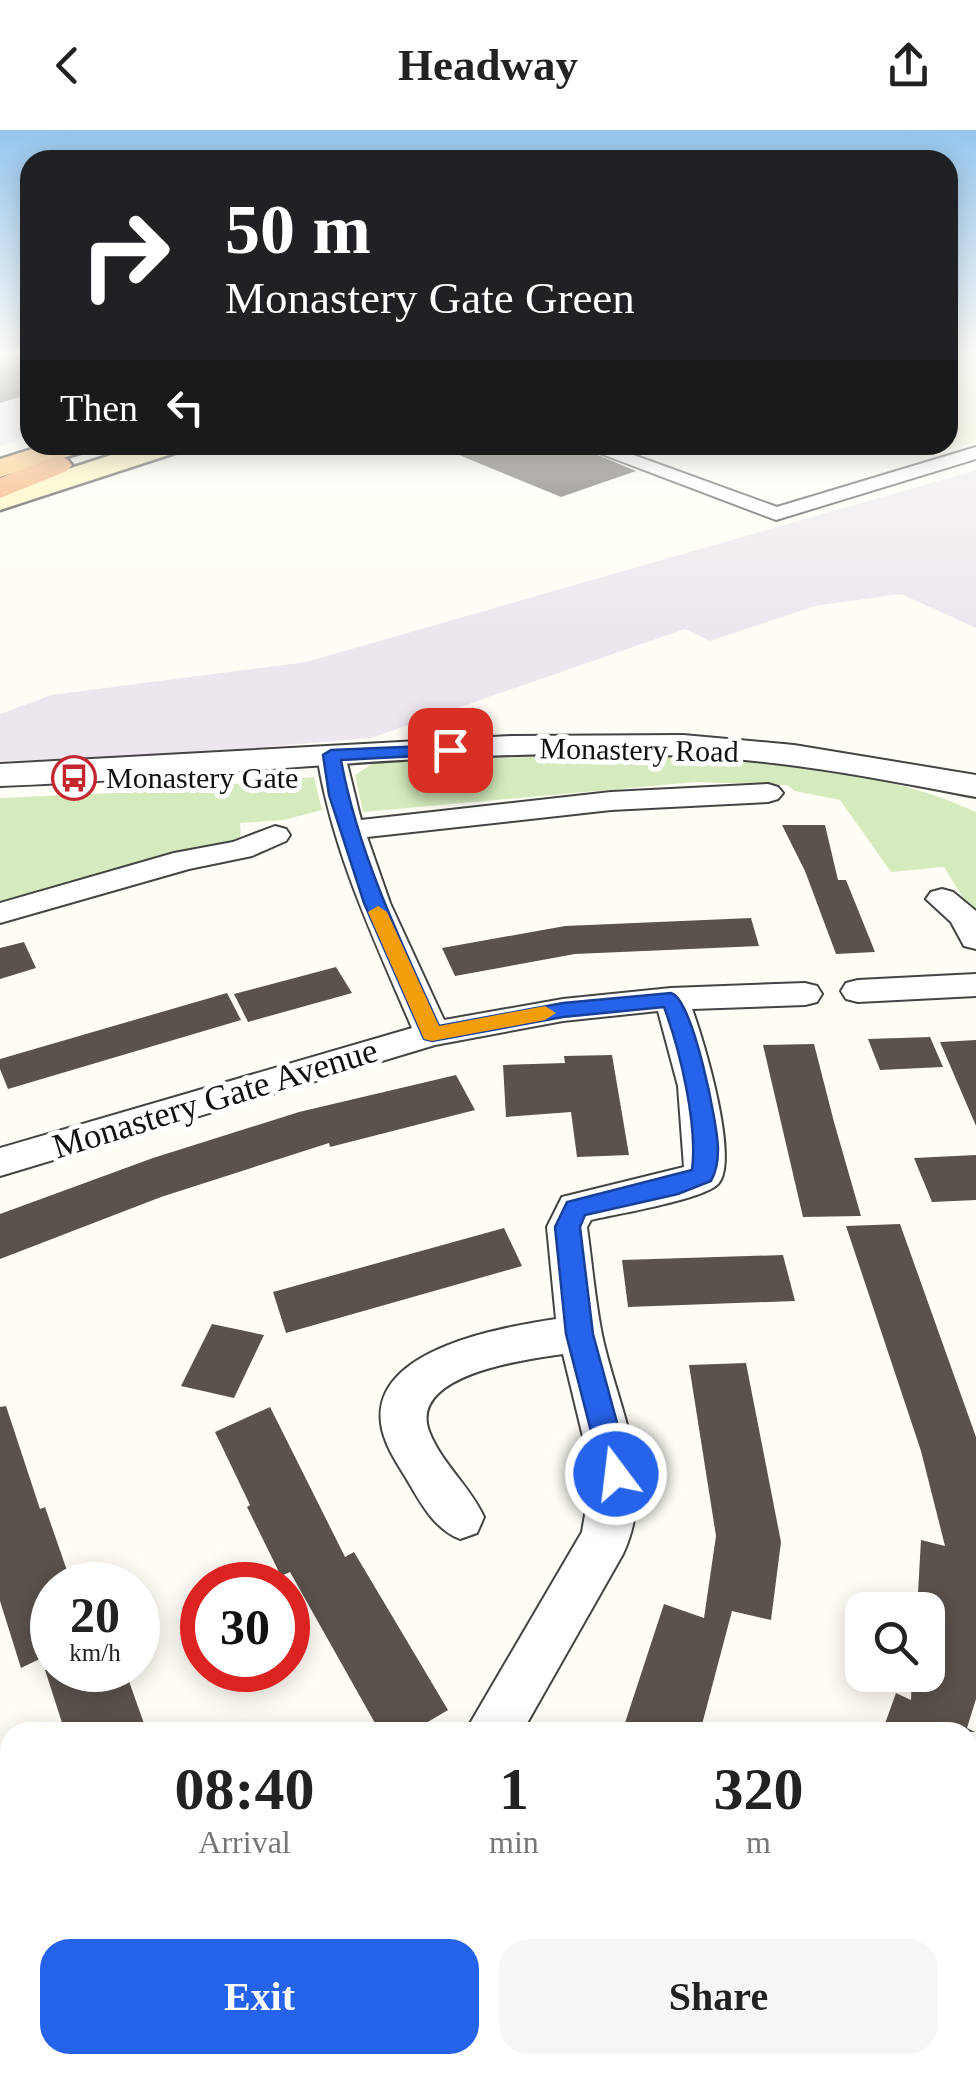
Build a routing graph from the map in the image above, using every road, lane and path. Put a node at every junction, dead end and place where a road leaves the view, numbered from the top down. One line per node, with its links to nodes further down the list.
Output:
1 (976, 454): 4 (street)
2 (67, 455): 5 (highway); 6 (highway)
3 (140, 455): 7 (main road)
4 (615, 455)
5 (0, 468)
6 (0, 486)
7 (0, 501)
8 (331, 755): 9 (street, Monastery Road); 10 (street, Monastery Road); 12 (street, Monastery Gate Avenue)
9 (0, 775)
10 (976, 786)
11 (768, 793): 12 (street)
12 (350, 830): 21 (street, Monastery Gate Avenue)
13 (276, 835): 15 (street)
14 (942, 899): 16 (street)
15 (0, 913)
16 (976, 939)
17 (976, 985): 18 (street)
18 (858, 992)
19 (805, 994): 20 (street)
20 (671, 1000): 21 (street); 23 (street)
21 (432, 1034): 22 (street, Monastery Gate Avenue)
22 (0, 1162)
23 (580, 1334): 24 (street); 25 (street)
24 (460, 1517)
25 (498, 1722)

